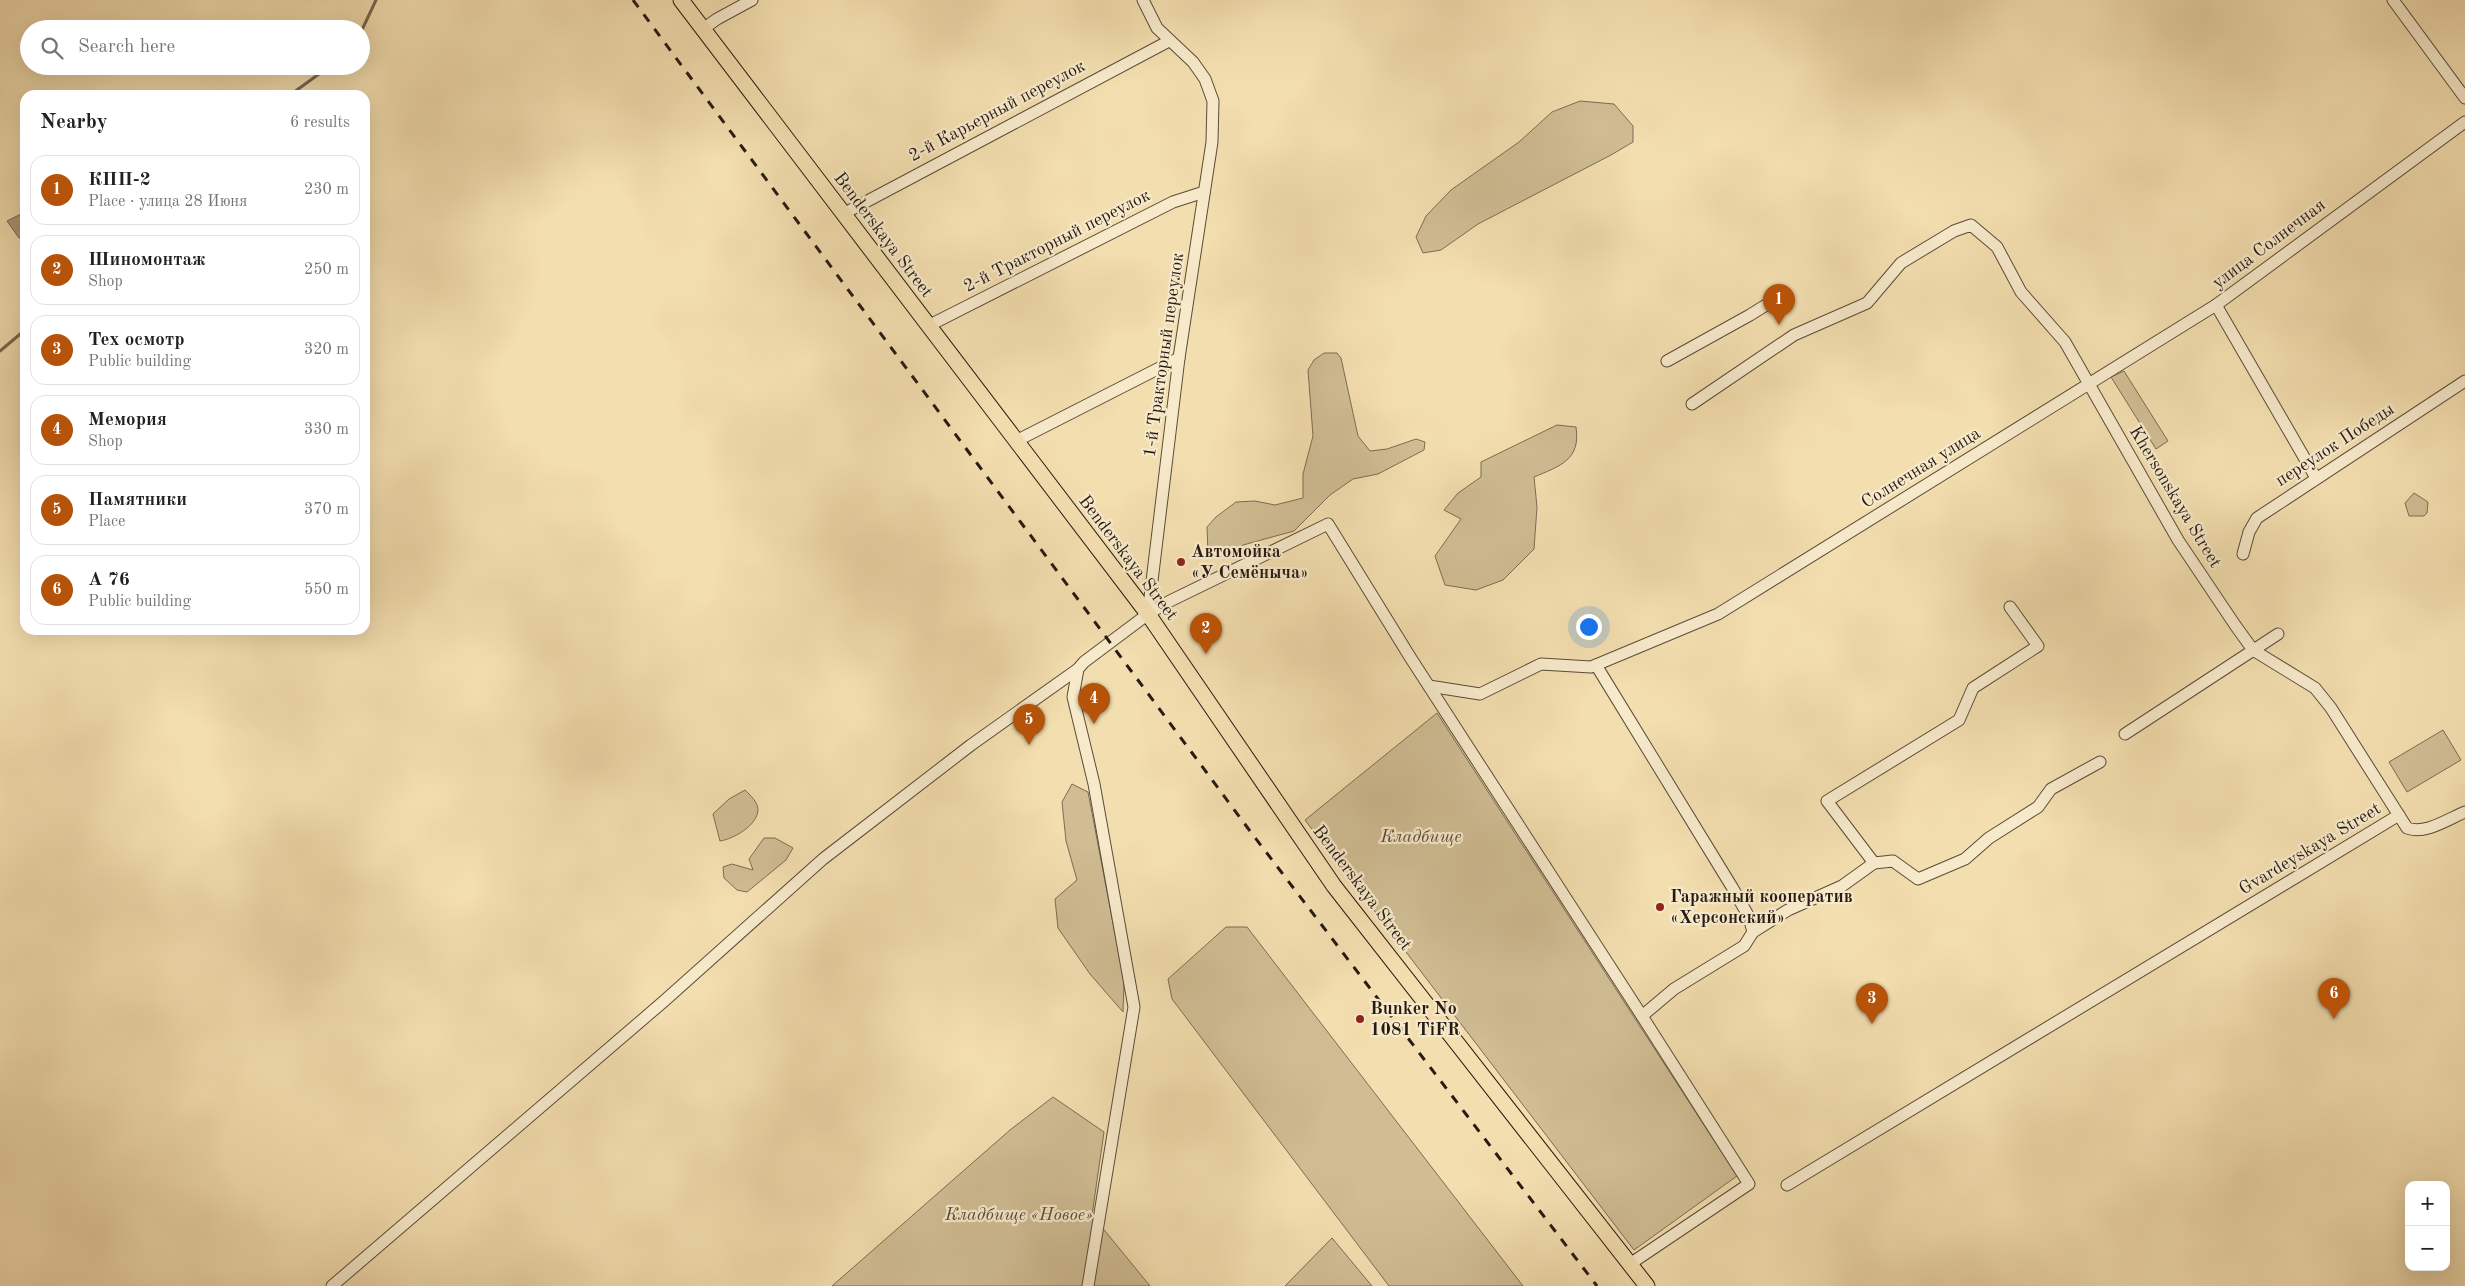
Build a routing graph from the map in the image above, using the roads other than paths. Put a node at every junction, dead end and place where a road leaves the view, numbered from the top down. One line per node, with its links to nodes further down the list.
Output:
1 (681, 0): 5 (main road, Benderskaya Street)
2 (752, 0): 5 (street)
3 (1143, 0): 6 (street)
4 (2393, 0): 7 (street)
5 (703, 29): 10 (main road, Benderskaya Street)
6 (1169, 40): 9 (street, 1-й Тракторный переулок); 10 (street, 2-й Карьерный переулок)
7 (2465, 98)
8 (2465, 122): 12 (street, улица Солнечная)
9 (1204, 192): 13 (street, 2-й Тракторный переулок); 14 (street, 1-й Тракторный переулок)
10 (843, 214): 13 (main road, Benderskaya Street)
11 (1774, 300): 15 (street)
12 (2216, 305): 17 (street, улица Солнечная); 20 (street)
13 (928, 326): 19 (main road, Benderskaya Street)
14 (1179, 358): 19 (street); 23 (street, 1-й Тракторный переулок)
15 (1666, 361)
16 (2465, 381): 20 (street, переулок Победы)
17 (2089, 384): 18 (street, Khersonskaya Street); 25 (street, Khersonskaya Street); 26 (street, Солнечная улица)
18 (1692, 404)
19 (1016, 441): 23 (main road, Benderskaya Street)
20 (2316, 478): 21 (street, переулок Победы)
21 (2243, 554)
22 (2010, 607): 33 (street)
23 (1148, 614): 27 (street); 28 (street); 37 (main road, Benderskaya Street)
24 (2278, 634): 25 (street)
25 (2253, 650): 29 (street); 32 (street)
26 (1596, 665): 28 (street); 34 (street)
27 (1078, 669): 38 (street); 39 (street)
28 (1429, 686): 35 (street)
29 (2125, 734)
30 (2100, 762): 33 (street)
31 (2465, 812): 32 (street, Gvardeyskaya Street)
32 (2399, 815): 36 (street, Gvardeyskaya Street)
33 (1874, 863): 34 (street)
34 (1753, 932): 35 (street)
35 (1642, 1016): 37 (street)
36 (1787, 1185)
37 (1630, 1264): 40 (main road, Benderskaya Street)
38 (332, 1286)
39 (1088, 1286)
40 (1647, 1286)

